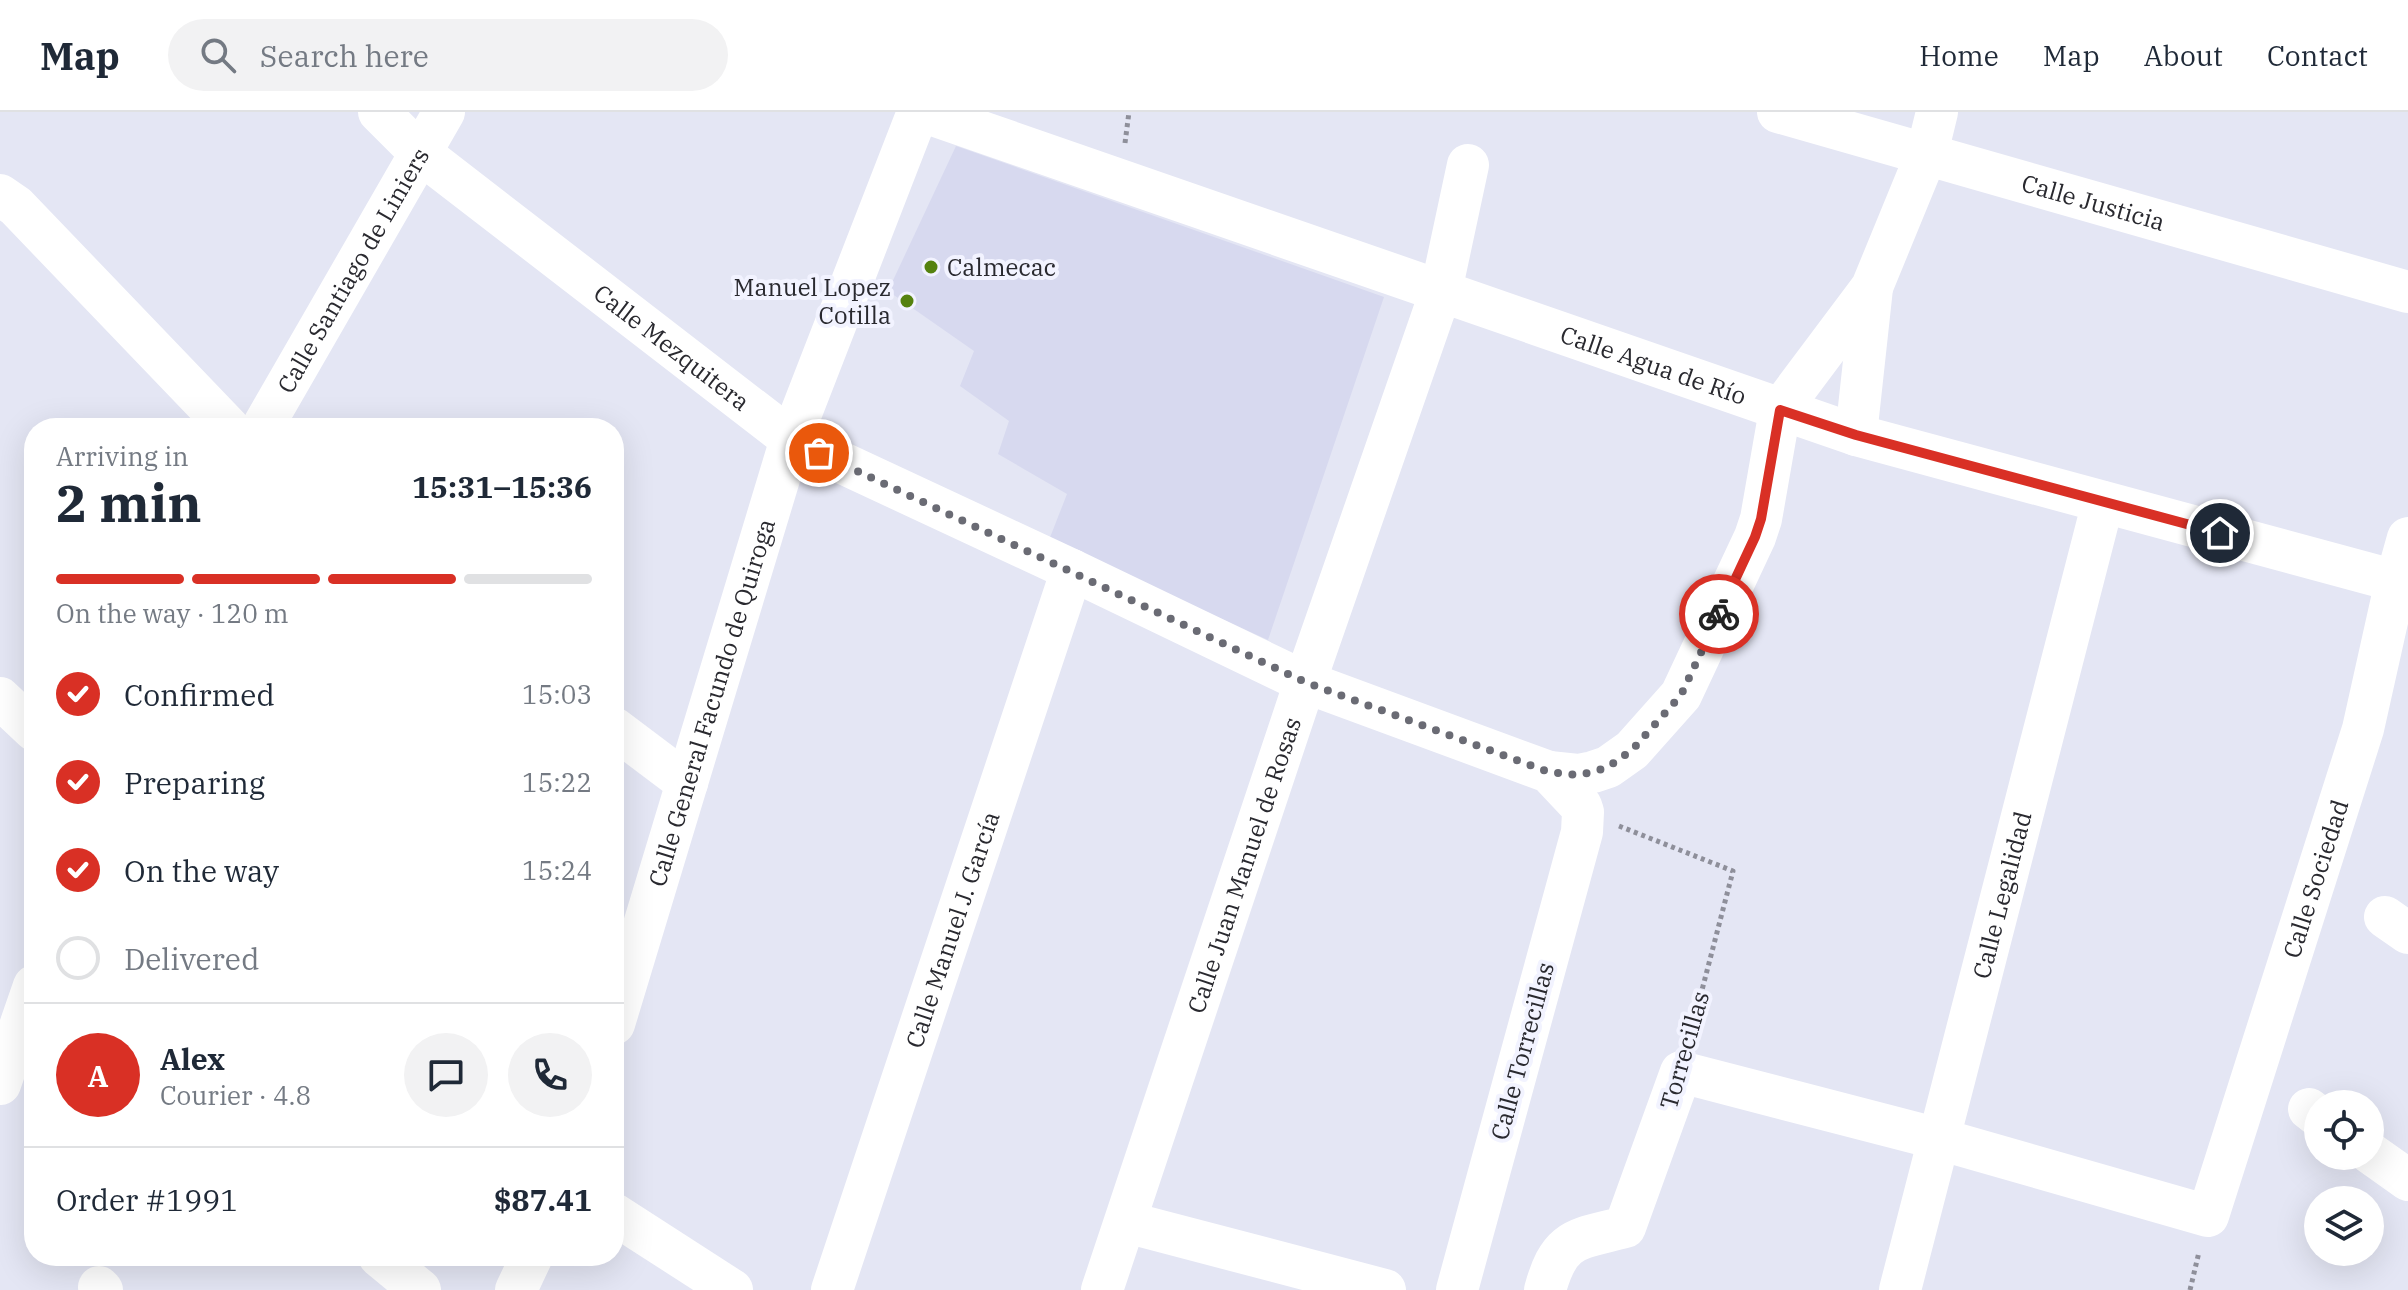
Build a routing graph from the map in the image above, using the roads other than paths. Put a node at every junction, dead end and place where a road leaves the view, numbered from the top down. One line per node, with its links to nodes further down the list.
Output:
1 (379, 112): 6 (street, Calle Mezquitera)
2 (444, 112): 6 (street, Calle Santiago de Liniers)
3 (921, 112): 11 (street, Calle Agua de Río); 17 (street, Calle General Facundo de Quiroga)
4 (1778, 112): 7 (street, Calle Justicia)
5 (1937, 112): 7 (street)
6 (419, 152): 15 (street, Calle Santiago de Liniers); 17 (street, Calle Mezquitera)
7 (1927, 153): 10 (street); 12 (street, Calle Justicia)
8 (1468, 165): 11 (street, Calle Juan Manuel de Rosas)
9 (0, 195): 14 (street)
10 (1872, 287): 13 (street); 16 (street)
11 (1441, 291): 13 (street, Calle Agua de Río); 22 (street, Calle Juan Manuel de Rosas)
12 (2408, 292)
13 (1780, 410): 16 (street, Calle Agua de Río); 26 (street)
14 (219, 418)
15 (268, 418)
16 (1856, 435): 18 (street, Calle Agua de Río)
17 (791, 439): 20 (street, Calle Mezquitera); 27 (street, Calle General Facundo de Quiroga)
18 (2103, 502): 21 (street, Calle Agua de Río); 32 (street, Calle Legalidad)
19 (2408, 538): 21 (street, Calle Sociedad)
20 (1072, 570): 22 (street, Calle Mezquitera); 42 (street, Calle Manuel J. García)
21 (2396, 581): 32 (street, Calle Sociedad)
22 (1305, 682): 26 (street, Calle Mezquitera); 36 (street, Calle Juan Manuel de Rosas)
23 (0, 698): 24 (street)
24 (24, 721)
25 (624, 736): 27 (street)
26 (1549, 772): 28 (street, Calle Mezquitera)
27 (687, 783): 29 (street, Calle General Facundo de Quiroga)
28 (1583, 812): 45 (street, Calle Torrecillas)
29 (624, 991)
30 (24, 1015): 31 (street)
31 (0, 1084)
32 (1939, 1139): 46 (street, Torrecillas); 47 (street, Calle Legalidad)
33 (2384, 1163): 34 (street)
34 (2408, 1180)
35 (624, 1220): 41 (street)
36 (1126, 1222): 43 (street, Calle Juan Manuel de Rosas); 44 (street)
37 (391, 1266): 39 (street)
38 (527, 1266): 40 (street)
39 (420, 1290)
40 (516, 1290)
41 (732, 1290)
42 (832, 1290)
43 (1102, 1290)
44 (1385, 1290)
45 (1457, 1290)
46 (1545, 1290)
47 (1900, 1290)

